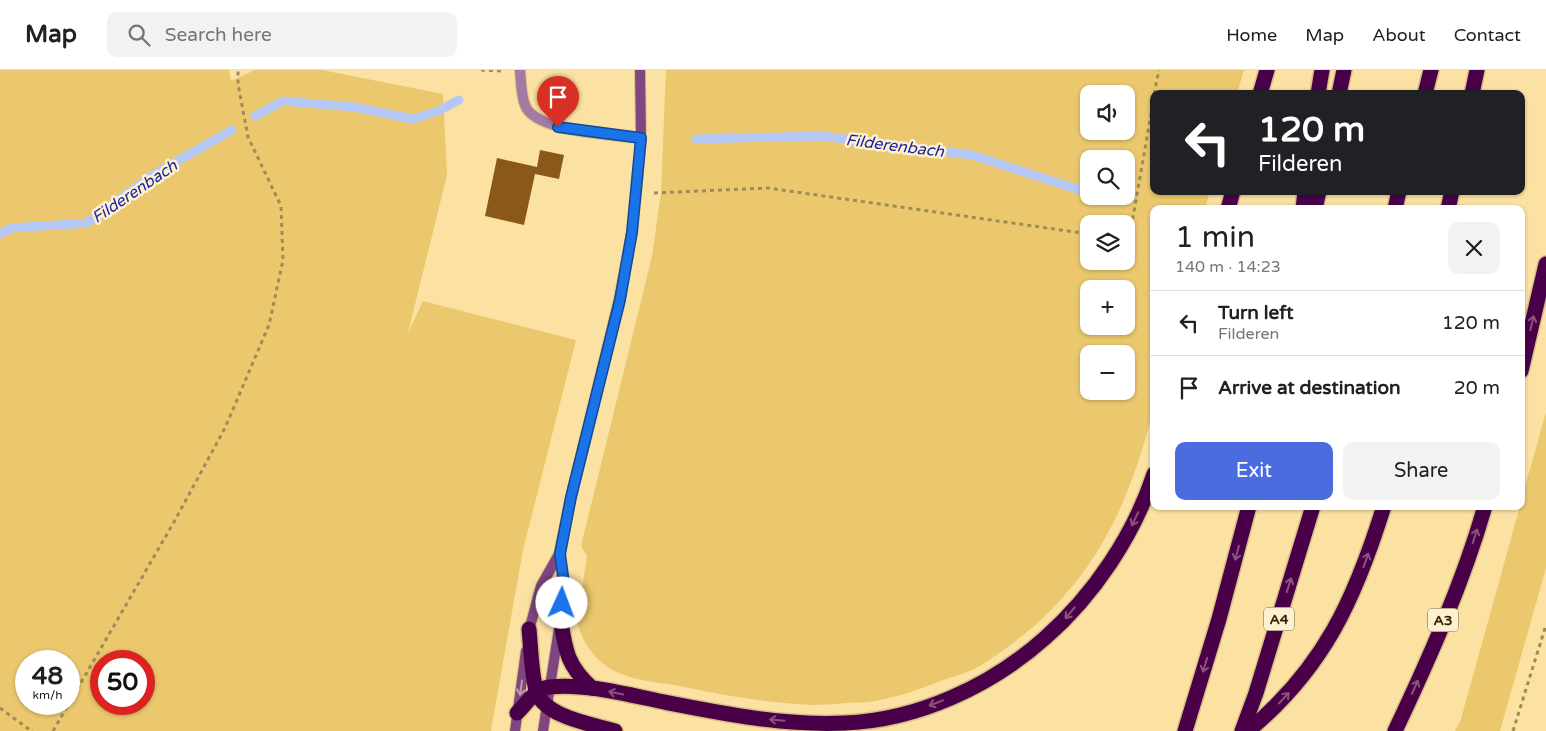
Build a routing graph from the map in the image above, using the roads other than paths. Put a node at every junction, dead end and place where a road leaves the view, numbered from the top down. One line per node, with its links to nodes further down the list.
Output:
1 (520, 70): 13 (street)
2 (640, 70): 13 (main road)
3 (1267, 70): 8 (highway)
4 (1322, 70): 9 (highway)
5 (1344, 70): 10 (highway)
6 (1431, 70): 11 (highway)
7 (1478, 70): 12 (highway)
8 (1261, 90)
9 (1319, 90)
10 (1340, 90)
11 (1426, 90)
12 (1473, 90)
13 (641, 138): 21 (main road)
14 (1546, 264): 15 (highway, one-way to 14)
15 (1525, 354)
16 (1150, 483): 24 (highway, one-way to 24)
17 (1248, 510): 31 (highway, one-way to 31)
18 (1312, 510): 32 (highway, A4, one-way to 18)
19 (1383, 510): 33 (highway, one-way to 19)
20 (1484, 510): 34 (highway, A3, one-way to 20)
21 (560, 554): 22 (main road); 23 (main road)
22 (560, 616): 24 (highway); 25 (main road)
23 (529, 629): 25 (highway); 27 (main road, one-way to 27)
24 (592, 688): 25 (highway)
25 (542, 690): 26 (highway); 27 (highway)
26 (546, 706): 29 (main road); 30 (highway)
27 (517, 713): 28 (main road)
28 (515, 731)
29 (543, 731)
30 (615, 731)
31 (1185, 731)
32 (1242, 731)
33 (1248, 731)
34 (1395, 731)

